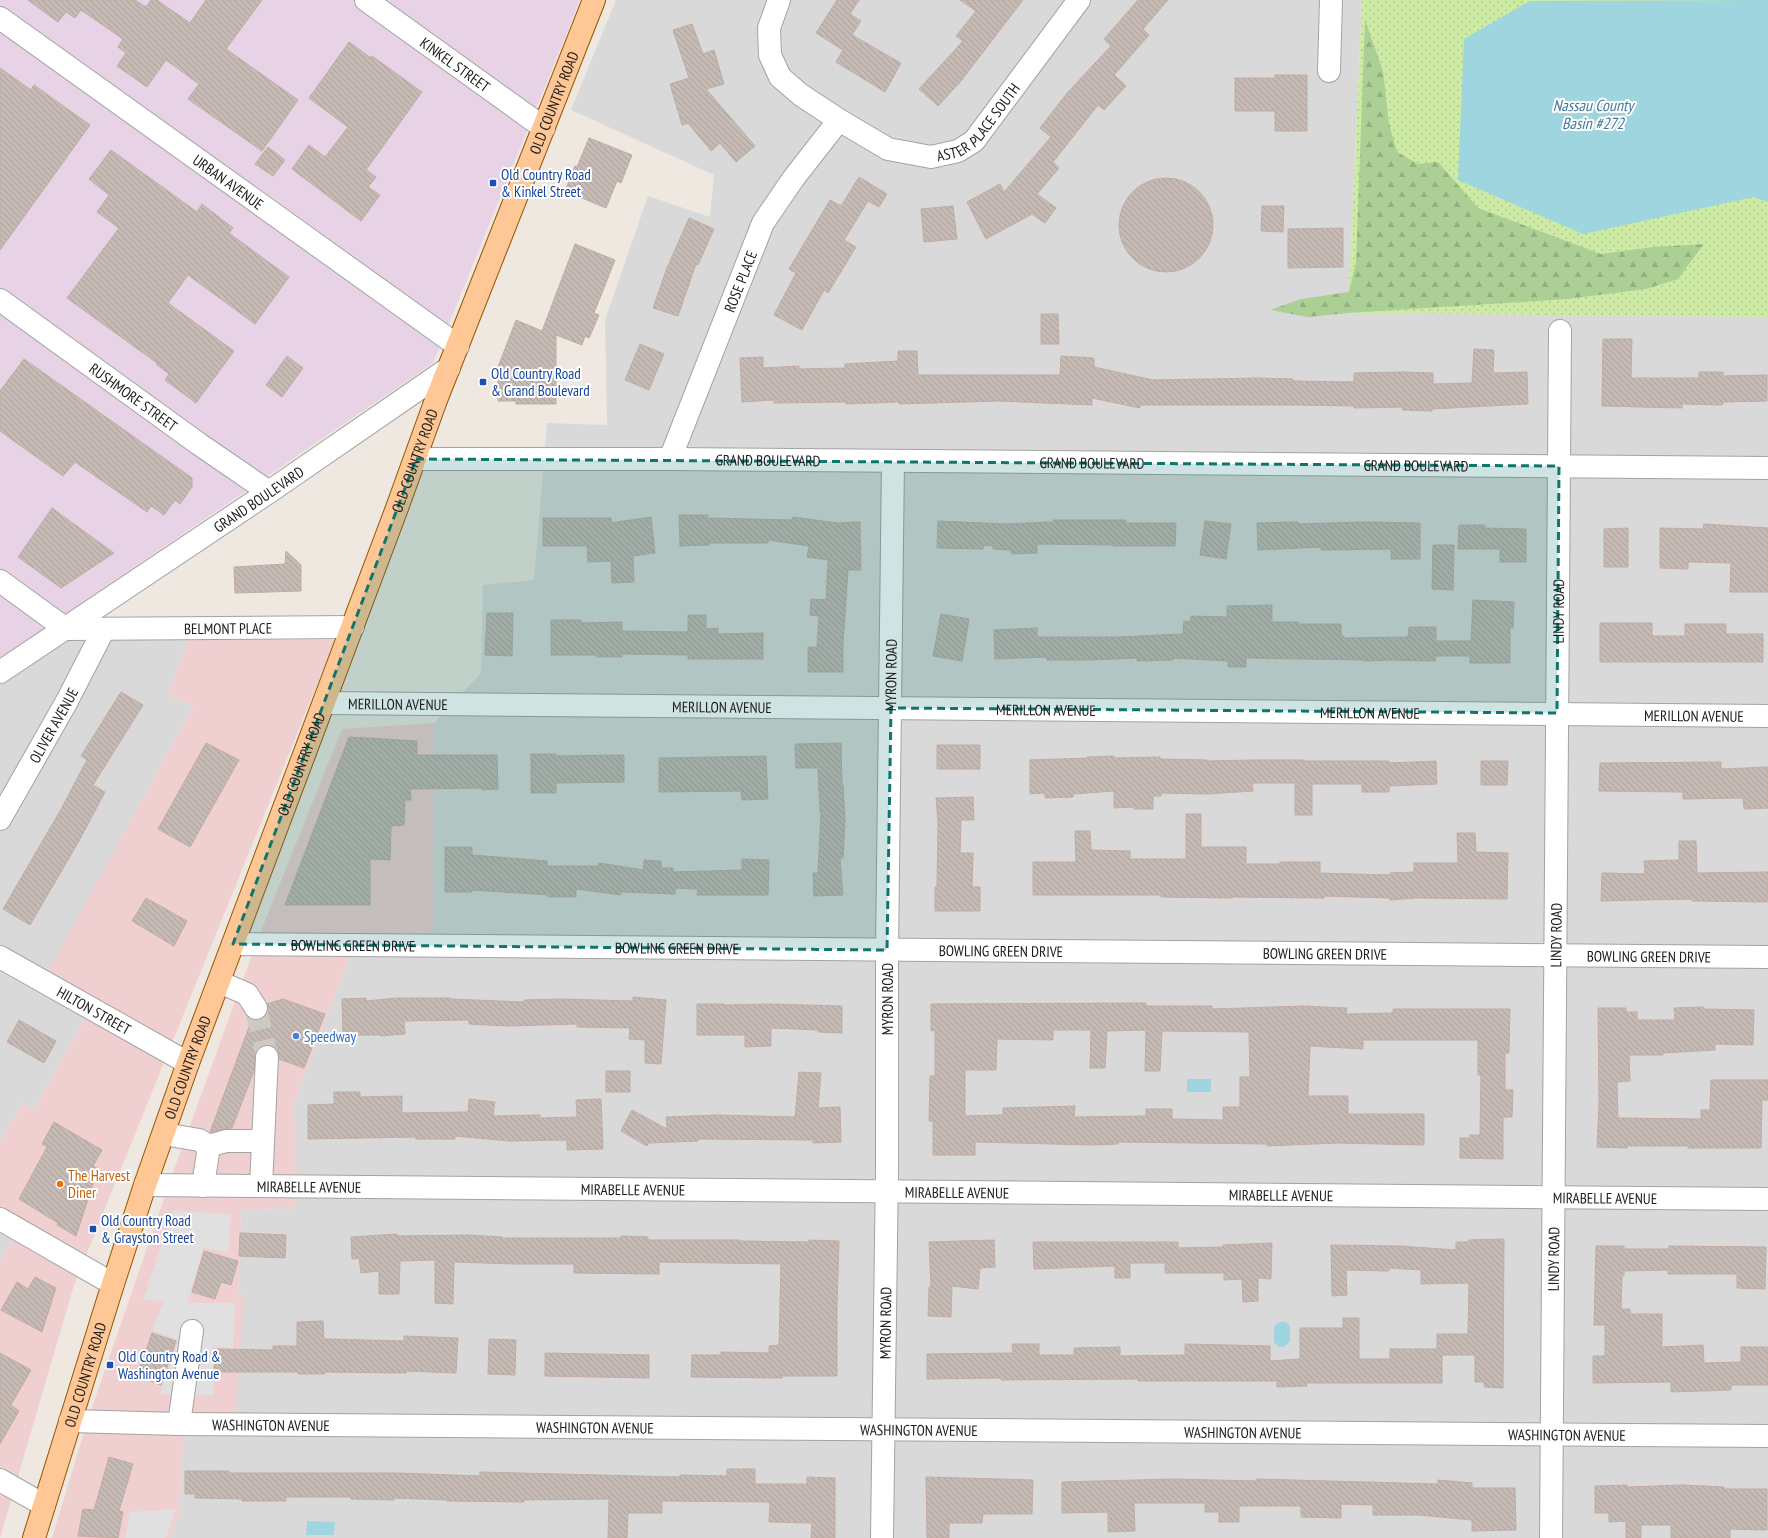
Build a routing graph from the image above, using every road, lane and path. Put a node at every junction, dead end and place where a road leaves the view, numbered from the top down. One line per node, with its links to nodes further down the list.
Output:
1 (366, 0): 9 (street, KINKEL STREET)
2 (594, 0): 9 (main road, OLD COUNTRY ROAD)
3 (779, 0): 8 (street, ASTER PLACE SOUTH)
4 (1079, 0): 8 (street, ASTER PLACE SOUTH)
5 (1331, 0): 7 (street)
6 (0, 18): 12 (street, URBAN AVENUE)
7 (1329, 71)
8 (839, 120): 15 (street, ROSE PLACE)
9 (544, 128): 12 (main road, OLD COUNTRY ROAD)
10 (0, 300): 19 (street, RUSHMORE STREET)
11 (1560, 331): 17 (street, LINDY ROAD)
12 (458, 346): 13 (main road, OLD COUNTRY ROAD)
13 (449, 368): 14 (main road, OLD COUNTRY ROAD); 19 (street, GRAND BOULEVARD)
14 (416, 459): 15 (street, GRAND BOULEVARD); 21 (main road, OLD COUNTRY ROAD)
15 (670, 459): 16 (street, GRAND BOULEVARD)
16 (893, 461): 17 (street, GRAND BOULEVARD); 26 (street, MYRON ROAD)
17 (1559, 466): 18 (street, GRAND BOULEVARD); 27 (street, LINDY ROAD)
18 (1768, 468)
19 (269, 492): 22 (street, GRAND BOULEVARD)
20 (0, 581): 22 (street)
21 (353, 628): 23 (street, BELMONT PLACE); 25 (main road, OLD COUNTRY ROAD)
22 (66, 629): 23 (street); 24 (street, GRAND BOULEVARD)
23 (104, 629): 29 (street, OLIVER AVENUE)
24 (0, 672)
25 (324, 703): 26 (street, MERILLON AVENUE); 30 (main road, OLD COUNTRY ROAD)
26 (891, 708): 27 (street, MERILLON AVENUE); 31 (street, MYRON ROAD)
27 (1557, 713): 28 (street, MERILLON AVENUE); 32 (street, LINDY ROAD)
28 (1768, 716)
29 (0, 819)
30 (233, 944): 31 (street, BOWLING GREEN DRIVE); 35 (main road, OLD COUNTRY ROAD)
31 (887, 950): 32 (street, BOWLING GREEN DRIVE); 45 (street, MYRON ROAD)
32 (1555, 955): 34 (street, BOWLING GREEN DRIVE); 46 (street, LINDY ROAD)
33 (0, 957): 38 (street, HILTON STREET)
34 (1768, 957)
35 (219, 982): 36 (street); 38 (main road, OLD COUNTRY ROAD)
36 (256, 1008)
37 (268, 1057): 40 (street)
38 (188, 1064): 39 (main road, OLD COUNTRY ROAD)
39 (164, 1134): 41 (street); 42 (main road, OLD COUNTRY ROAD)
40 (263, 1141): 41 (street); 44 (street)
41 (209, 1146): 43 (street)
42 (145, 1186): 43 (street, MIRABELLE AVENUE); 49 (main road, OLD COUNTRY ROAD)
43 (202, 1186): 44 (street, MIRABELLE AVENUE)
44 (261, 1186): 45 (street, MIRABELLE AVENUE)
45 (886, 1192): 46 (street, MIRABELLE AVENUE); 53 (street, MYRON ROAD)
46 (1553, 1198): 47 (street, MIRABELLE AVENUE); 54 (street, LINDY ROAD)
47 (1768, 1199)
48 (0, 1220): 49 (street)
49 (113, 1284): 51 (main road, OLD COUNTRY ROAD)
50 (192, 1331): 52 (street)
51 (70, 1421): 52 (street, WASHINGTON AVENUE); 57 (main road, OLD COUNTRY ROAD)
52 (179, 1424): 53 (street, WASHINGTON AVENUE)
53 (885, 1429): 54 (street, WASHINGTON AVENUE); 59 (street, MYRON ROAD)
54 (1551, 1433): 55 (street, WASHINGTON AVENUE); 60 (street, LINDY ROAD)
55 (1768, 1436)
56 (0, 1480): 57 (street)
57 (44, 1505): 58 (main road, OLD COUNTRY ROAD)
58 (34, 1538)
59 (882, 1538)
60 (1551, 1538)

